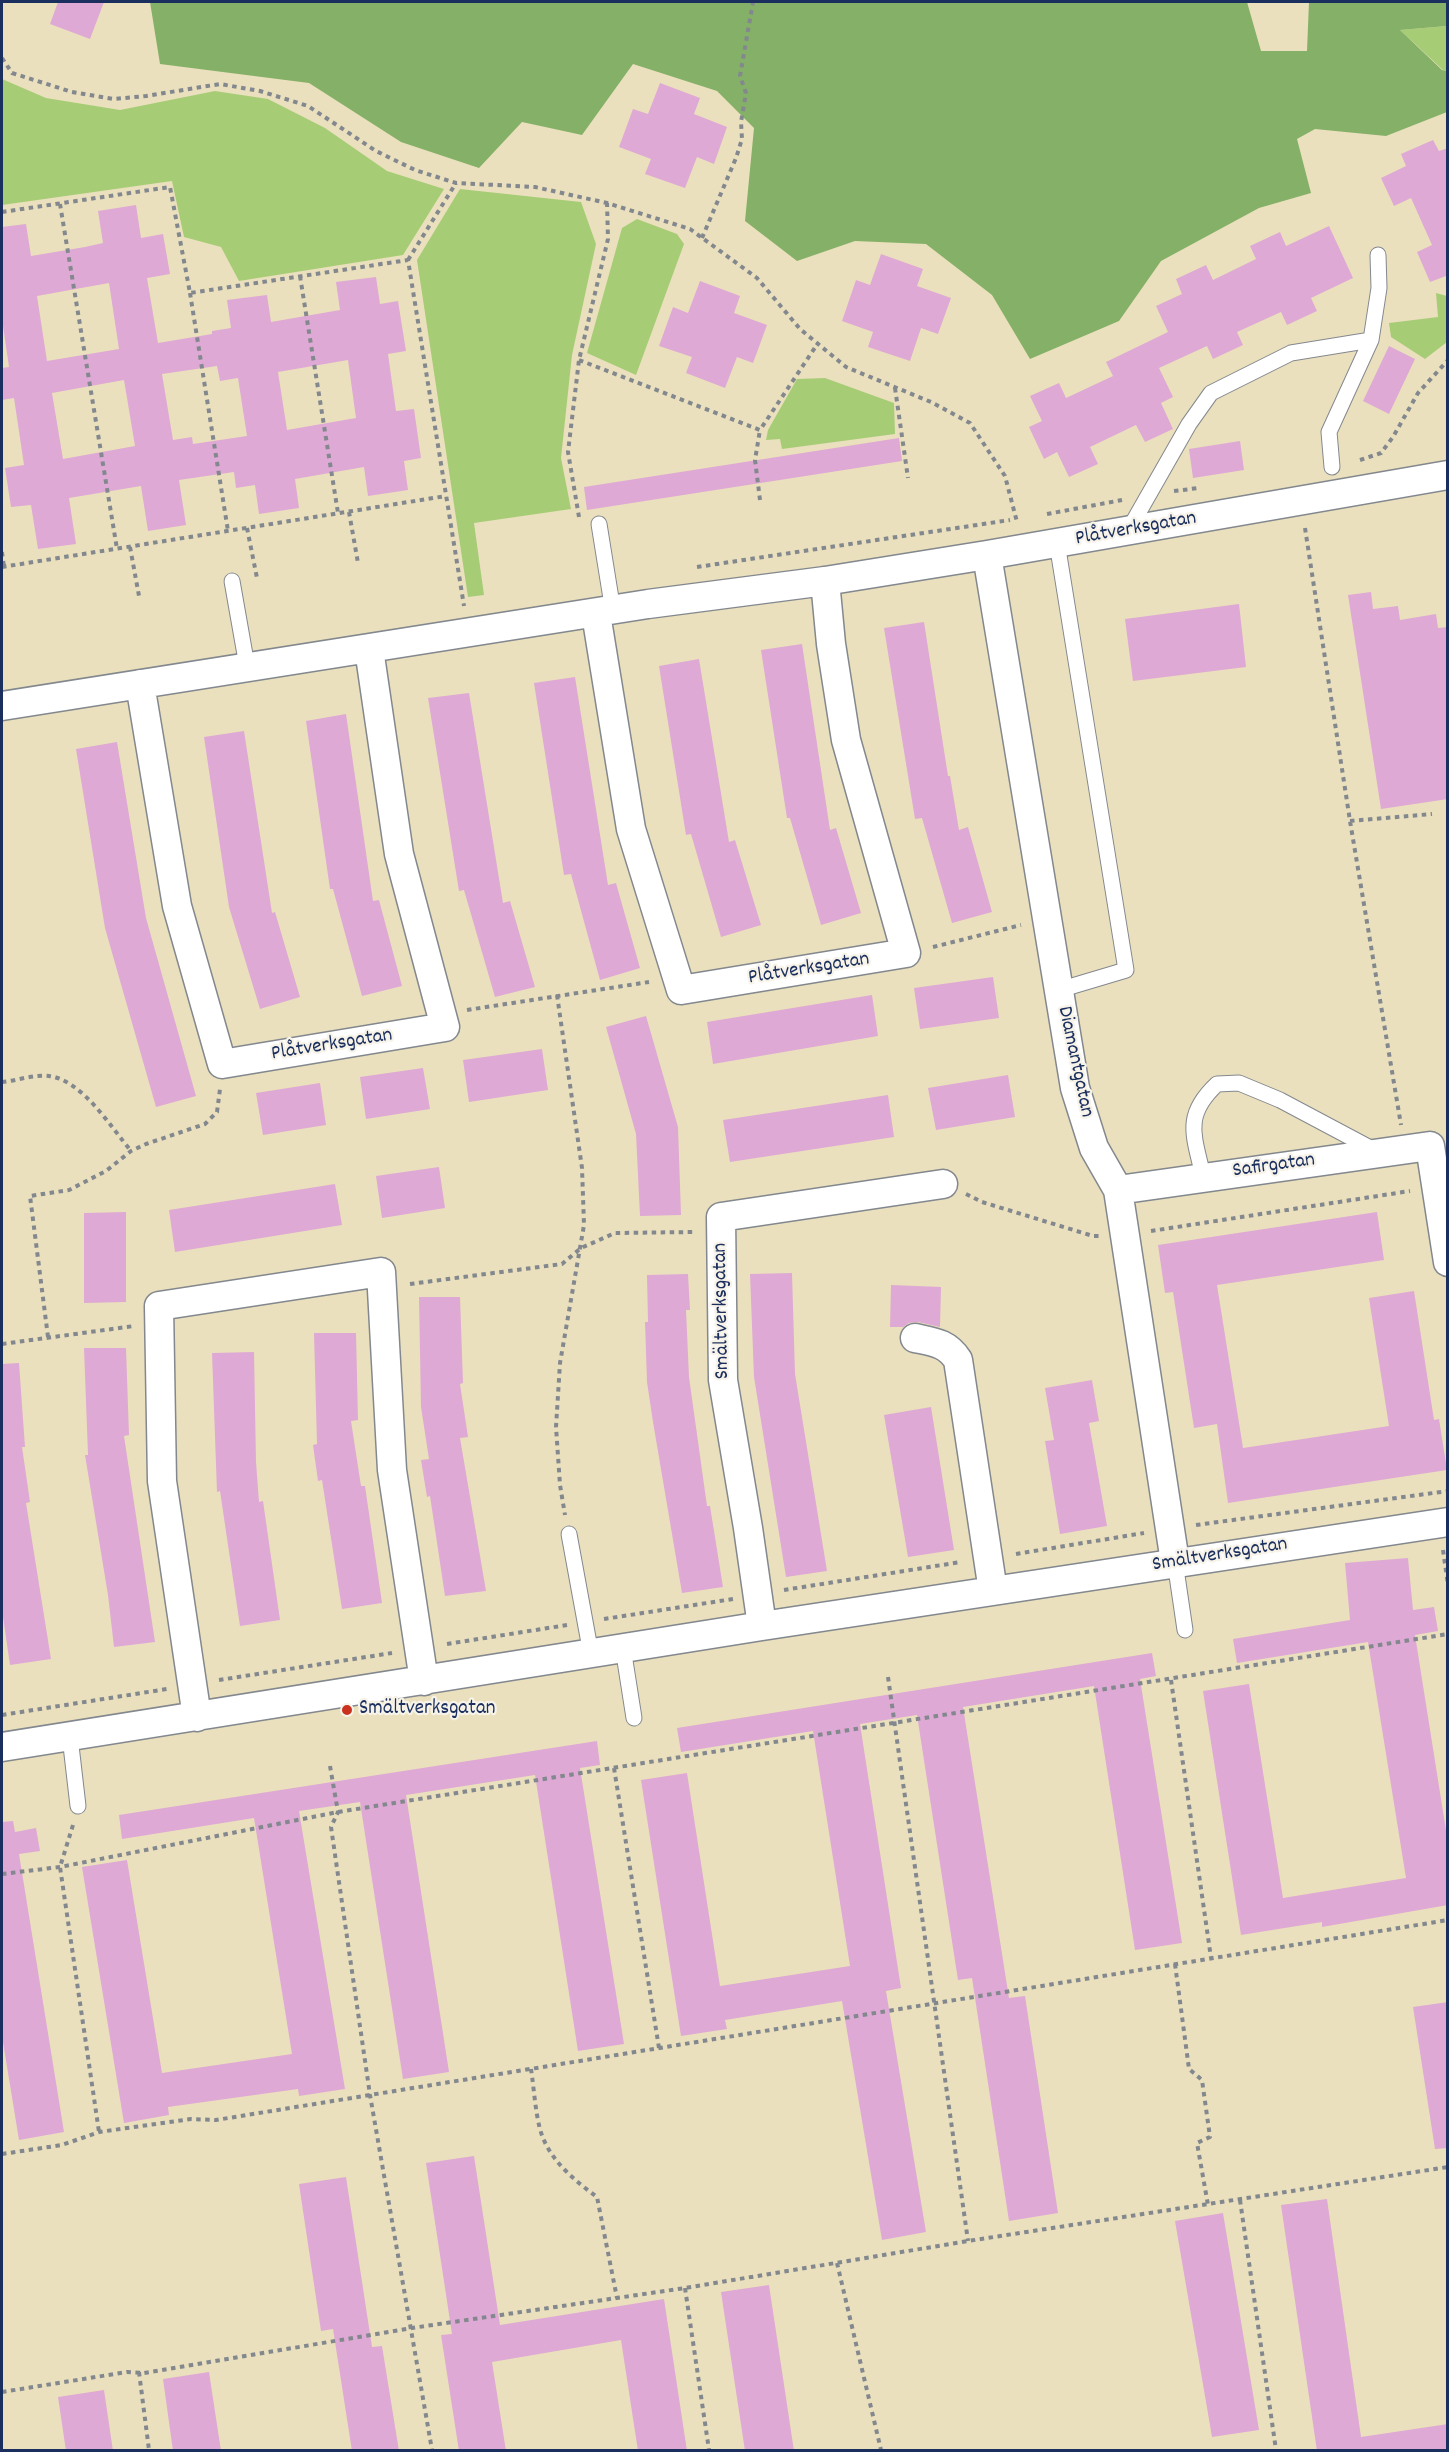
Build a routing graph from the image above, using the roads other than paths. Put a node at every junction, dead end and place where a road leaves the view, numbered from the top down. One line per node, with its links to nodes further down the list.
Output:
1 (1378, 255): 2 (lane)
2 (1371, 340): 3 (lane); 6 (lane)
3 (1332, 468)
4 (1448, 475): 6 (street, Plåtverksgatan)
5 (599, 524): 11 (lane)
6 (1128, 531): 7 (street, Plåtverksgatan)
7 (1057, 543): 8 (street, Plåtverksgatan); 16 (lane)
8 (987, 555): 10 (street, Plåtverksgatan); 16 (street, Diamantgatan)
9 (232, 581): 13 (lane)
10 (825, 581): 11 (street, Plåtverksgatan); 11 (street, Plåtverksgatan)
11 (604, 613): 12 (street, Plåtverksgatan)
12 (369, 649): 13 (street, Plåtverksgatan); 14 (street, Plåtverksgatan)
13 (247, 666): 14 (street, Plåtverksgatan)
14 (140, 684): 15 (street, Plåtverksgatan)
15 (2, 706)
16 (1059, 990): 20 (street, Diamantgatan)
17 (1379, 1152): 18 (street, Safirgatan); 18 (lane); 21 (street, Safirgatan)
18 (1203, 1176): 20 (street, Safirgatan)
19 (944, 1184): 27 (street, Smältverksgatan)
20 (1118, 1190): 25 (street, Diamantgatan)
21 (1448, 1262)
22 (915, 1338): 26 (street)
23 (1443, 1522): 25 (street, Smältverksgatan)
24 (568, 1534): 30 (lane)
25 (1175, 1563): 26 (street, Smältverksgatan); 28 (lane)
26 (993, 1591): 27 (street, Smältverksgatan)
27 (762, 1626): 29 (street, Smältverksgatan)
28 (1185, 1630)
29 (623, 1648): 30 (street, Smältverksgatan); 33 (lane)
30 (591, 1654): 31 (street, Smältverksgatan)
31 (424, 1681): 32 (street, Smältverksgatan); 32 (street)
32 (197, 1717): 34 (street, Smältverksgatan)
33 (634, 1718)
34 (70, 1737): 35 (street, Smältverksgatan); 36 (lane)
35 (2, 1747)
36 (78, 1806)

